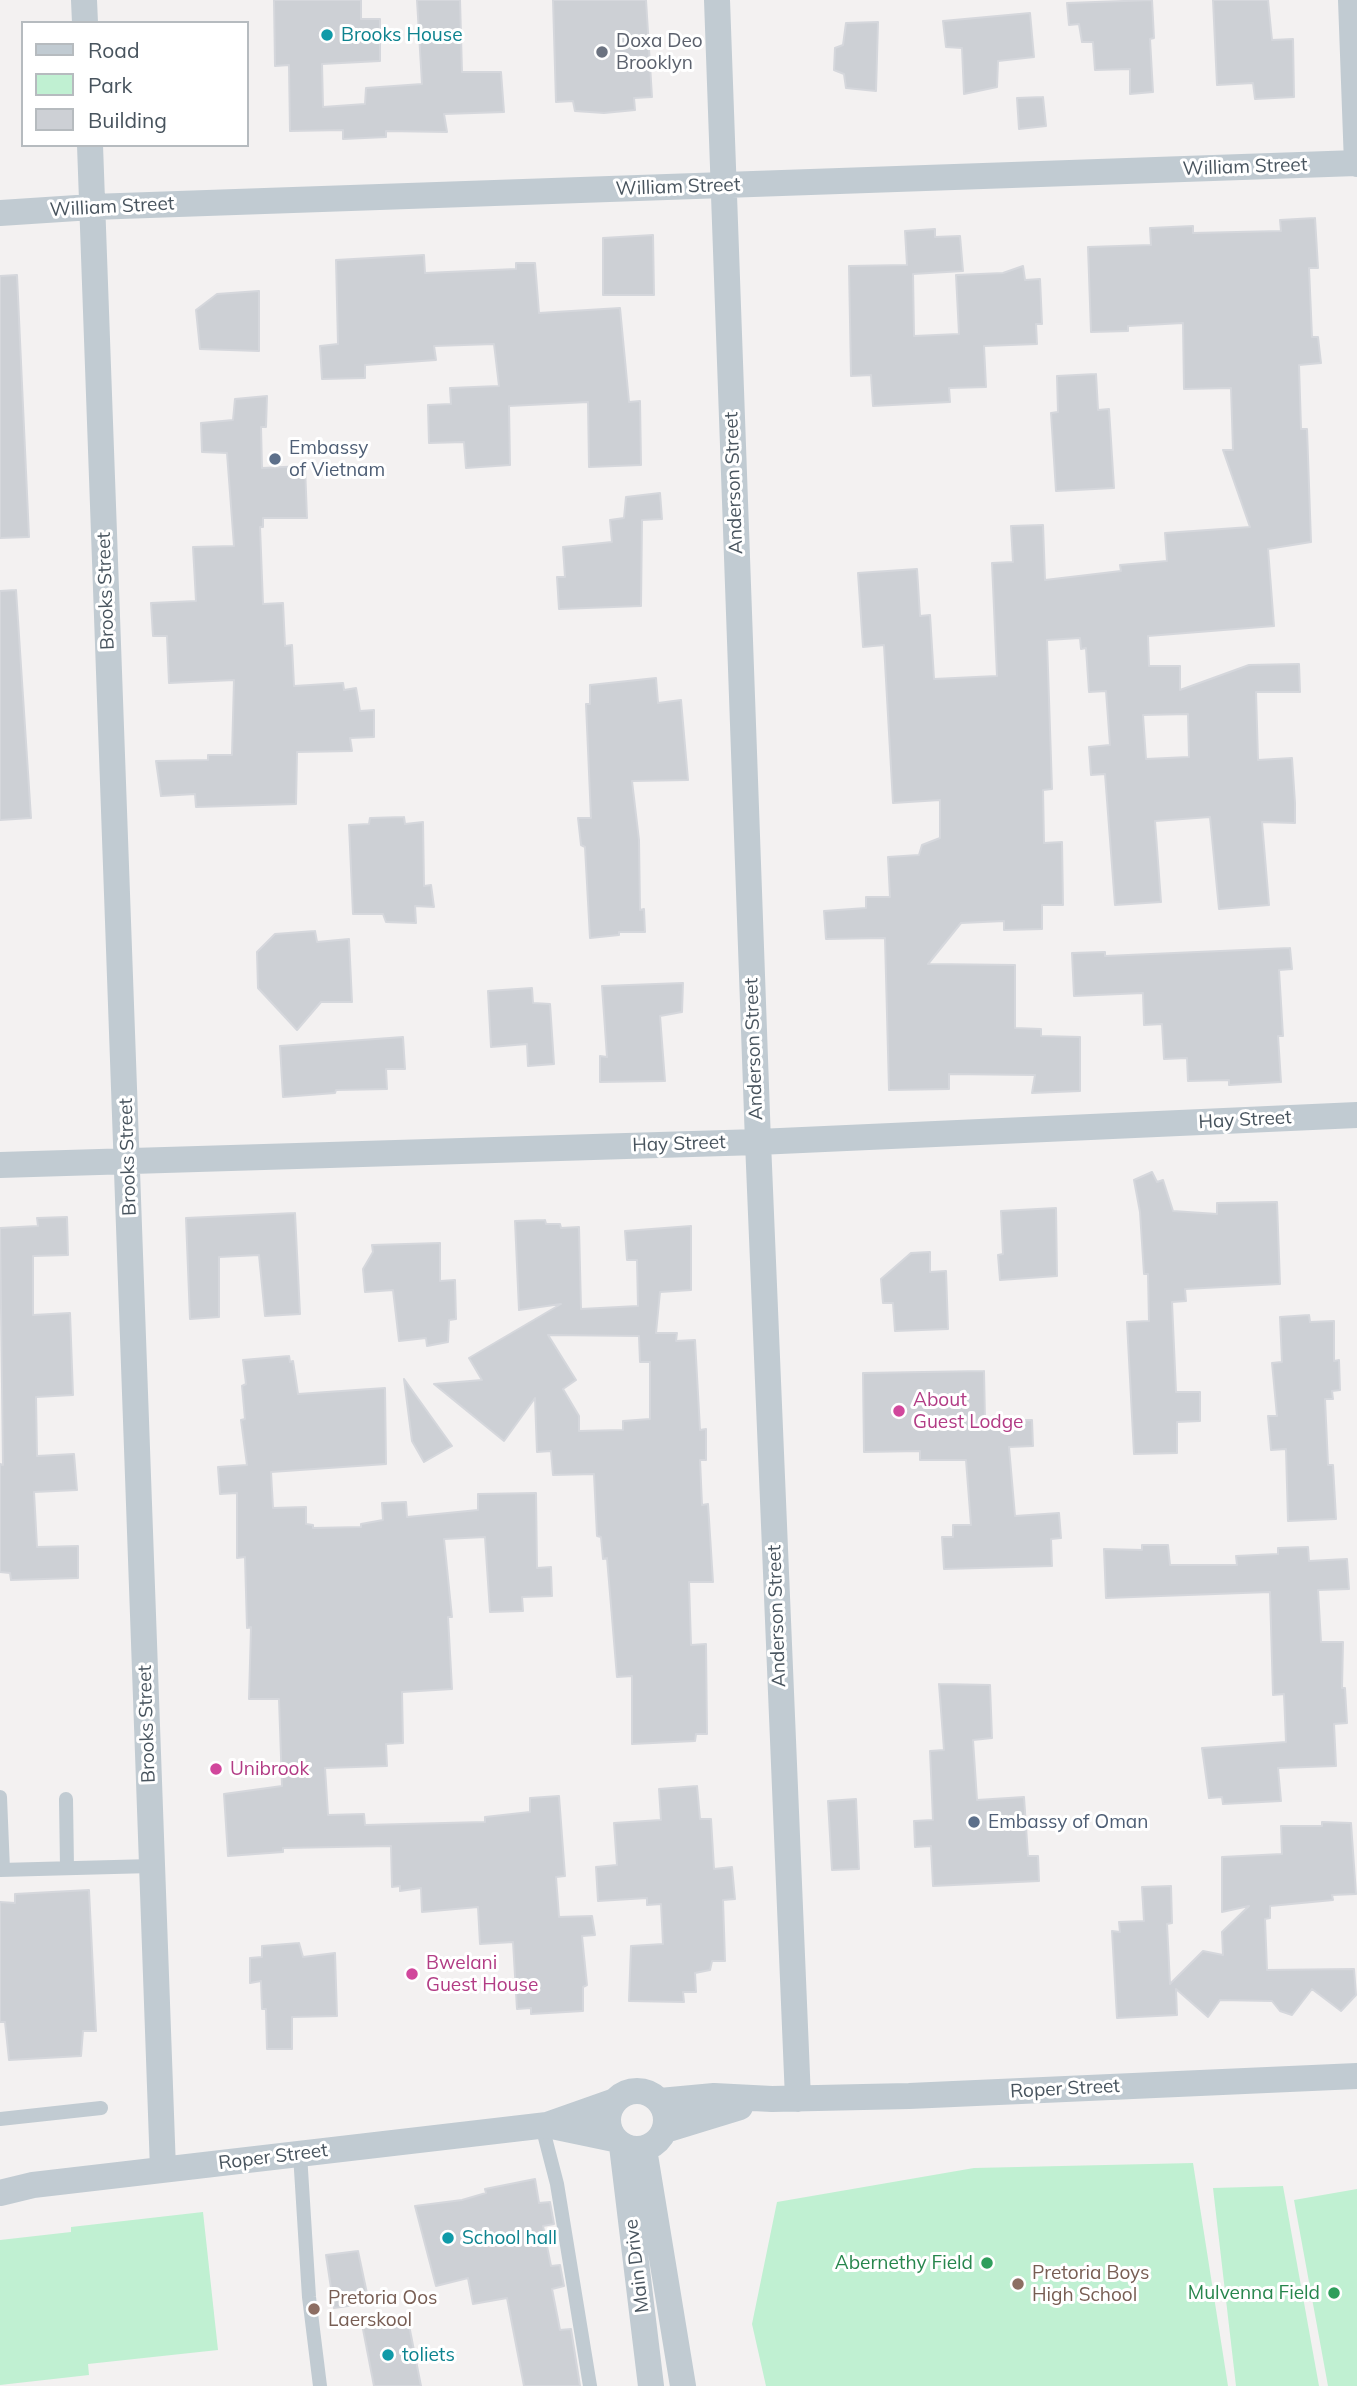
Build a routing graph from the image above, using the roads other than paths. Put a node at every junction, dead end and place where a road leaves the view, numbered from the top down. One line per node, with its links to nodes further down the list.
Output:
1 (84, 0): 4 (street)
2 (717, 0): 7 (street, Anderson Street)
3 (1351, 0): 6 (street)
4 (85, 21)
5 (90, 147): 8 (street, Brooks Street)
6 (1357, 164): 7 (street, William Street)
7 (724, 185): 8 (street, William Street); 11 (street, Anderson Street)
8 (92, 207): 9 (street, William Street); 12 (street, Brooks Street)
9 (0, 213)
10 (1357, 1115): 11 (street, Hay Street)
11 (758, 1142): 12 (street, Hay Street); 21 (street, Anderson Street)
12 (128, 1160): 13 (street, Hay Street); 16 (street, Brooks Street)
13 (0, 1164)
14 (0, 1797): 18 (lane)
15 (66, 1799): 17 (lane)
16 (152, 1866): 17 (lane); 30 (street, Brooks Street)
17 (67, 1868): 18 (lane)
18 (2, 1870)
19 (1357, 2076): 21 (street, Roper Street)
20 (772, 2099): 21 (street, Roper Street); 23 (street, Roper Street); 27 (street, Roper Street)
21 (799, 2099)
22 (615, 2101): 23 (street); 26 (street, Roper Street); 28 (street)
23 (660, 2101): 27 (street)
24 (101, 2108): 25 (lane)
25 (0, 2119)
26 (545, 2126): 28 (street, Roper Street); 29 (street, Roper Street); 35 (lane)
27 (665, 2130): 28 (street)
28 (627, 2145): 32 (street, Main Drive); 33 (street, Main Drive)
29 (300, 2154): 30 (street, Roper Street); 34 (lane)
30 (163, 2169): 31 (street, Roper Street)
31 (0, 2193)
32 (681, 2374): 33 (street)
33 (650, 2375)
34 (320, 2386)
35 (590, 2386)

